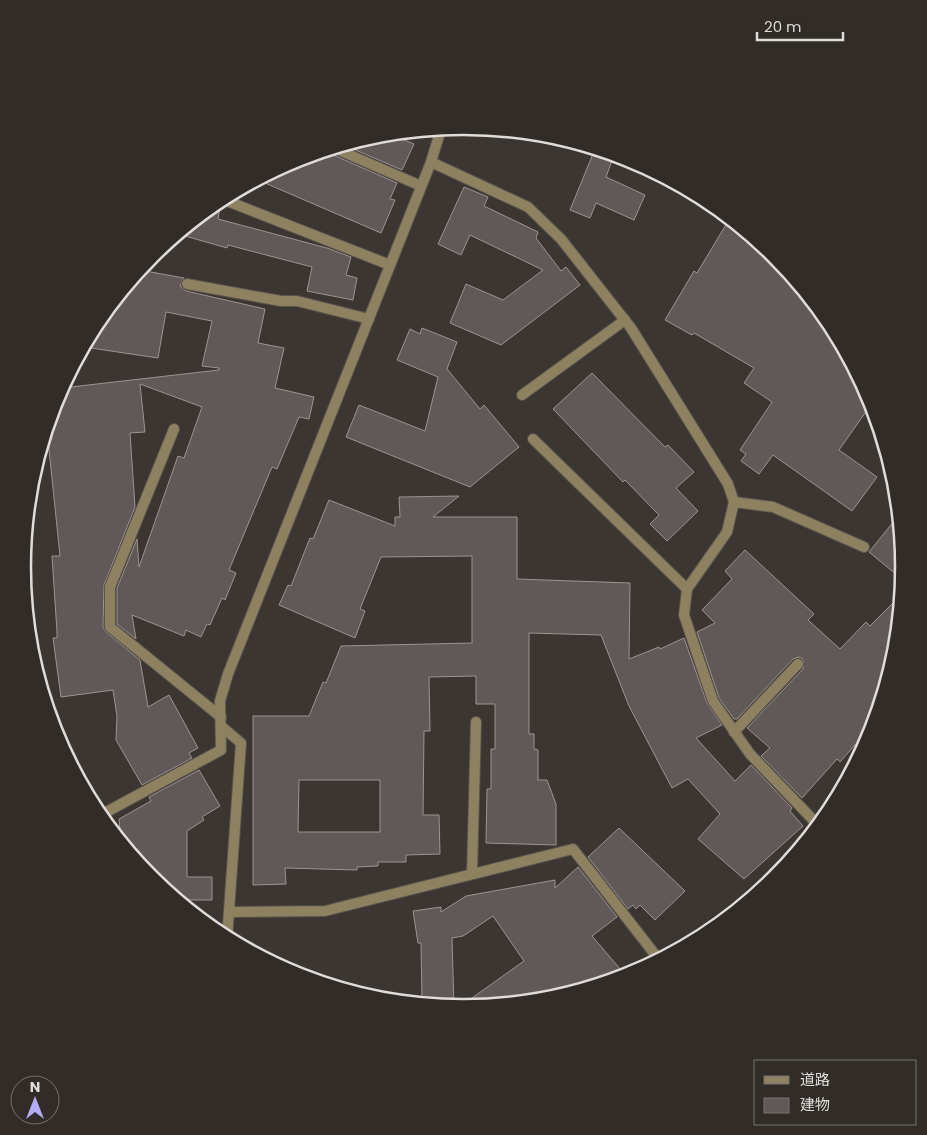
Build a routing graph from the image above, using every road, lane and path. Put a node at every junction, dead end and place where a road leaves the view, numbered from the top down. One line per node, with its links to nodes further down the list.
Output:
1 (439, 136): 3 (street)
2 (344, 152): 4 (street)
3 (431, 162): 4 (street); 9 (street)
4 (421, 186): 6 (street)
5 (231, 203): 6 (street)
6 (390, 265): 8 (street)
7 (187, 284): 8 (street)
8 (369, 319): 17 (street)
9 (625, 320): 10 (street); 13 (street)
10 (522, 395)
11 (174, 429): 17 (street)
12 (533, 439): 15 (street)
13 (734, 502): 14 (street); 15 (street)
14 (864, 546)
15 (687, 589): 19 (street)
16 (798, 664): 19 (street)
17 (221, 722): 20 (street); 23 (street)
18 (476, 722): 22 (street)
19 (734, 732): 21 (street)
20 (107, 812)
21 (814, 821)
22 (472, 874): 23 (street); 25 (street)
23 (229, 912): 24 (street)
24 (228, 930)
25 (656, 954)

